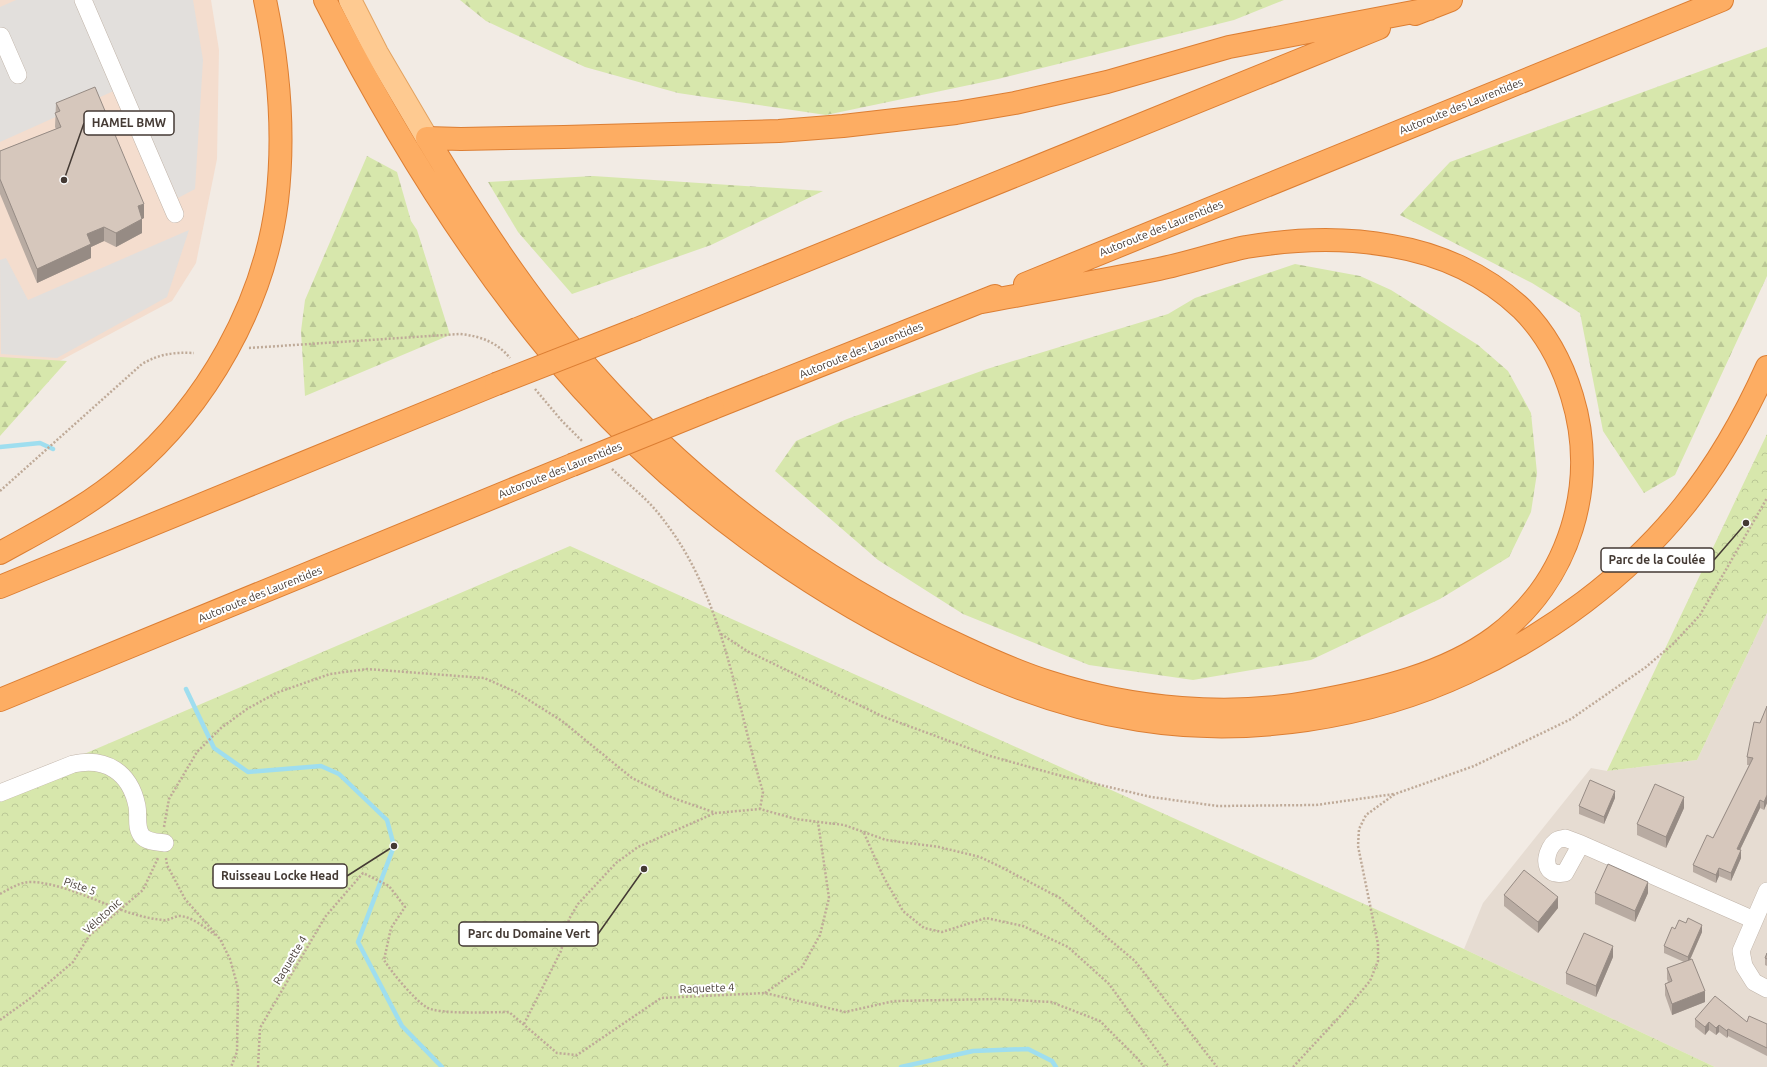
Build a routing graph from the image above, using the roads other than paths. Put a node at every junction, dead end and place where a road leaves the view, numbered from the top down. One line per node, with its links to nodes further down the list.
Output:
1 (84, 0): 11 (street)
2 (265, 0): 14 (highway)
3 (325, 0): 13 (highway)
4 (350, 0): 10 (main road)
5 (1451, 0): 7 (highway)
6 (1722, 0): 12 (highway, Autoroute des Laurentides)
7 (1429, 9): 10 (highway); 15 (highway, bridge)
8 (2, 36): 9 (street)
9 (18, 75)
10 (427, 138): 12 (highway)
11 (175, 214)
12 (982, 302): 16 (highway, Autoroute des Laurentides, bridge)
13 (1767, 367)
14 (0, 553)
15 (0, 587)
16 (0, 700)
17 (0, 793): 18 (street)
18 (165, 843)
19 (1581, 844): 21 (street)
20 (1767, 891): 21 (street)
21 (1754, 920): 22 (street)
22 (1767, 989)

